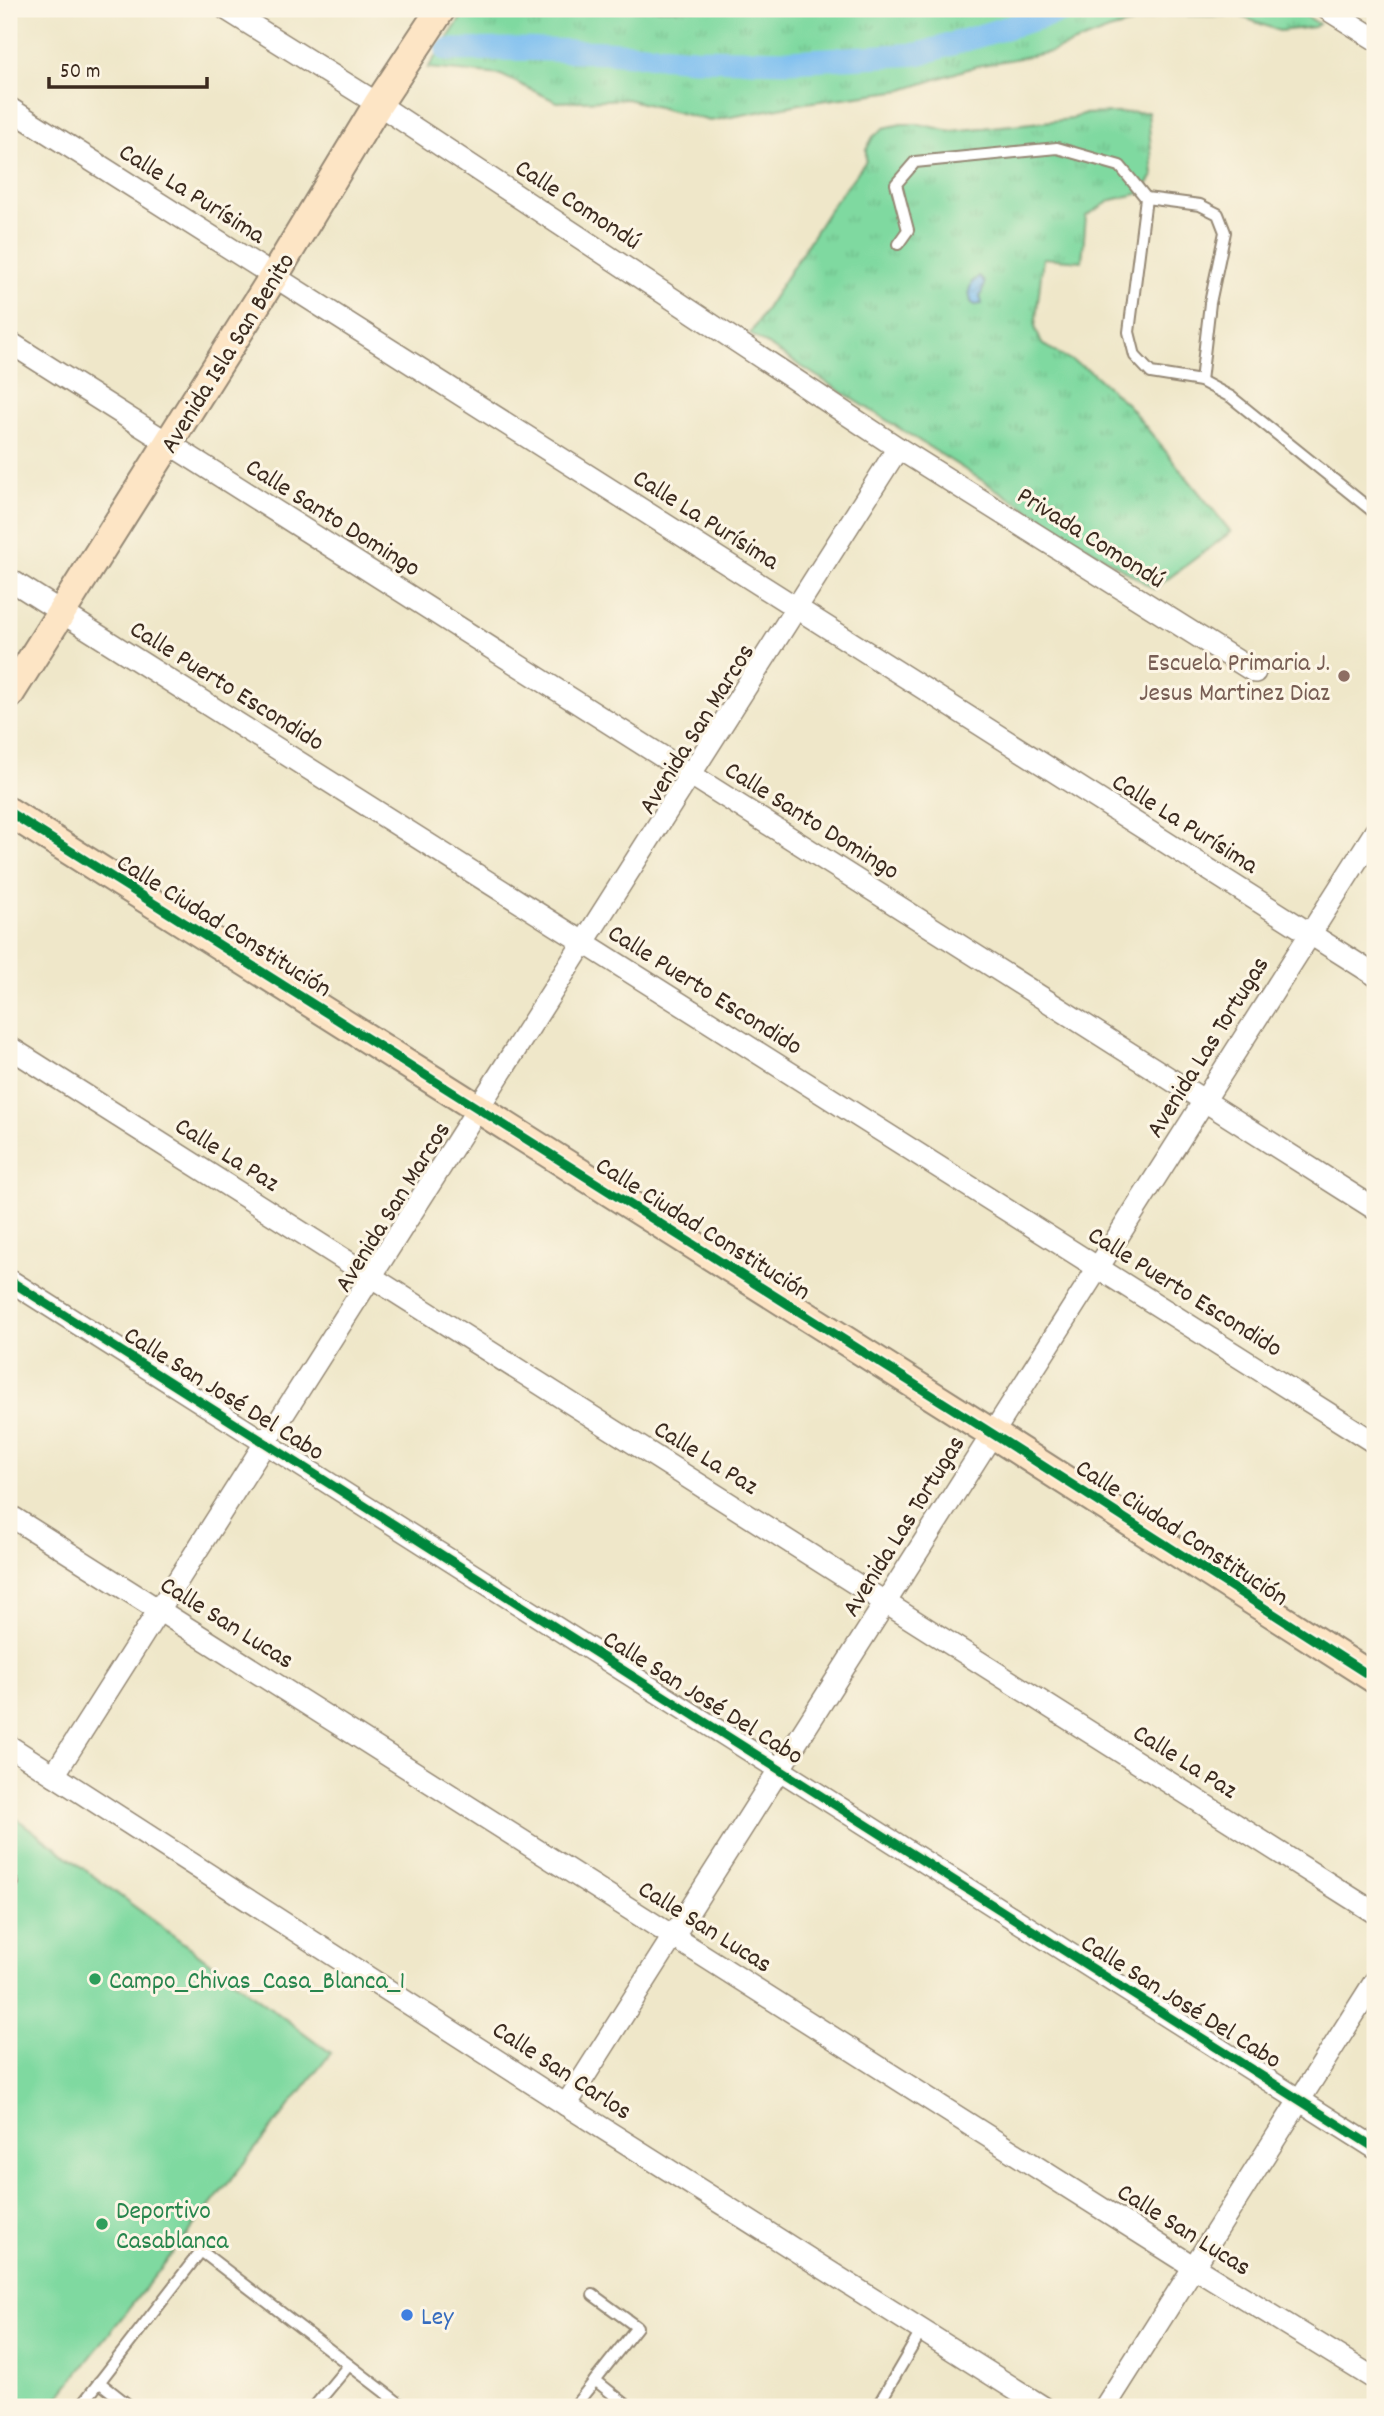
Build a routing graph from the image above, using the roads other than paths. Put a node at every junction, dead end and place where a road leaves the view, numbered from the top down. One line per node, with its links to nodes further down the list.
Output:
1 (226, 9): 5 (street, Calle Comondú)
2 (441, 9): 5 (street, Avenida Isla San Benito)
3 (1327, 9): 4 (street)
4 (1375, 39)
5 (378, 104): 9 (street, Avenida Isla San Benito); 13 (street, Calle Comondú)
6 (9, 108): 9 (street, Calle La Purísima)
7 (1146, 198): 8 (lane); 11 (lane); 11 (lane)
8 (898, 244)
9 (274, 276): 12 (street, Avenida Isla San Benito); 16 (street, Calle La Purísima)
10 (9, 342): 12 (street, Calle Santo Domingo)
11 (1201, 381): 14 (lane)
12 (169, 444): 17 (street, Avenida Isla San Benito); 20 (street, Calle Santo Domingo)
13 (898, 448): 16 (street, Avenida San Marcos); 18 (street, Privada Comondú)
14 (1375, 513)
15 (9, 579): 17 (street, Calle Puerto Escondido)
16 (796, 608): 20 (street, Avenida San Marcos); 23 (street, Calle La Purísima)
17 (61, 611): 19 (street, Avenida Isla San Benito); 24 (street, Calle Puerto Escondido)
18 (1255, 672)
19 (9, 695)
20 (690, 775): 24 (street, Avenida San Marcos); 27 (street, Calle Santo Domingo)
21 (9, 812): 28 (street, Calle Ciudad Constitución)
22 (1375, 832): 23 (street, Avenida Las Tortugas)
23 (1310, 934): 25 (street, Calle La Purísima); 27 (street, Avenida Las Tortugas)
24 (583, 943): 28 (street, Avenida San Marcos); 30 (street, Calle Puerto Escondido)
25 (1375, 975)
26 (9, 1047): 31 (street, Calle La Paz)
27 (1205, 1101): 29 (street, Calle Santo Domingo); 30 (street, Avenida Las Tortugas)
28 (478, 1109): 31 (street, Avenida San Marcos); 33 (street, Calle Ciudad Constitución)
29 (1375, 1209)
30 (1099, 1267): 33 (street, Avenida Las Tortugas); 35 (street, Calle Puerto Escondido)
31 (371, 1276): 34 (street, Avenida San Marcos); 37 (street, Calle La Paz)
32 (9, 1280): 34 (street, Calle San José Del Cabo)
33 (993, 1434): 37 (street, Avenida Las Tortugas); 39 (street, Calle Ciudad Constitución)
34 (265, 1443): 38 (street, Avenida San Marcos); 41 (street, Calle San José Del Cabo)
35 (1375, 1443)
36 (9, 1515): 38 (street, Calle San Lucas)
37 (885, 1602): 41 (street, Avenida Las Tortugas); 43 (street, Calle La Paz)
38 (159, 1610): 42 (street, Avenida San Marcos); 44 (street, Calle San Lucas)
39 (1375, 1679)
40 (9, 1746): 42 (street, Calle San Carlos)
41 (780, 1769): 44 (street, Avenida Las Tortugas); 46 (street, Calle San José Del Cabo)
42 (54, 1775): 47 (street, Calle San Carlos)
43 (1375, 1913)
44 (673, 1937): 47 (street, Avenida Las Tortugas); 49 (street, Calle San Lucas)
45 (1375, 1981): 46 (street)
46 (1300, 2099): 48 (street, Calle San José Del Cabo); 49 (street)
47 (566, 2105): 51 (street, Calle San Carlos)
48 (1375, 2148)
49 (1194, 2267): 53 (street, Calle San Lucas); 64 (street)
50 (593, 2295): 54 (lane)
51 (922, 2330): 62 (lane); 63 (street, Calle San Carlos)
52 (349, 2365): 55 (lane); 58 (lane); 59 (lane)
53 (1375, 2379)
54 (595, 2380): 60 (lane); 61 (lane)
55 (99, 2382): 56 (lane); 57 (lane)
56 (80, 2407)
57 (131, 2407)
58 (314, 2407)
59 (404, 2407)
60 (574, 2407)
61 (629, 2407)
62 (877, 2407)
63 (1044, 2407)
64 (1105, 2407)

